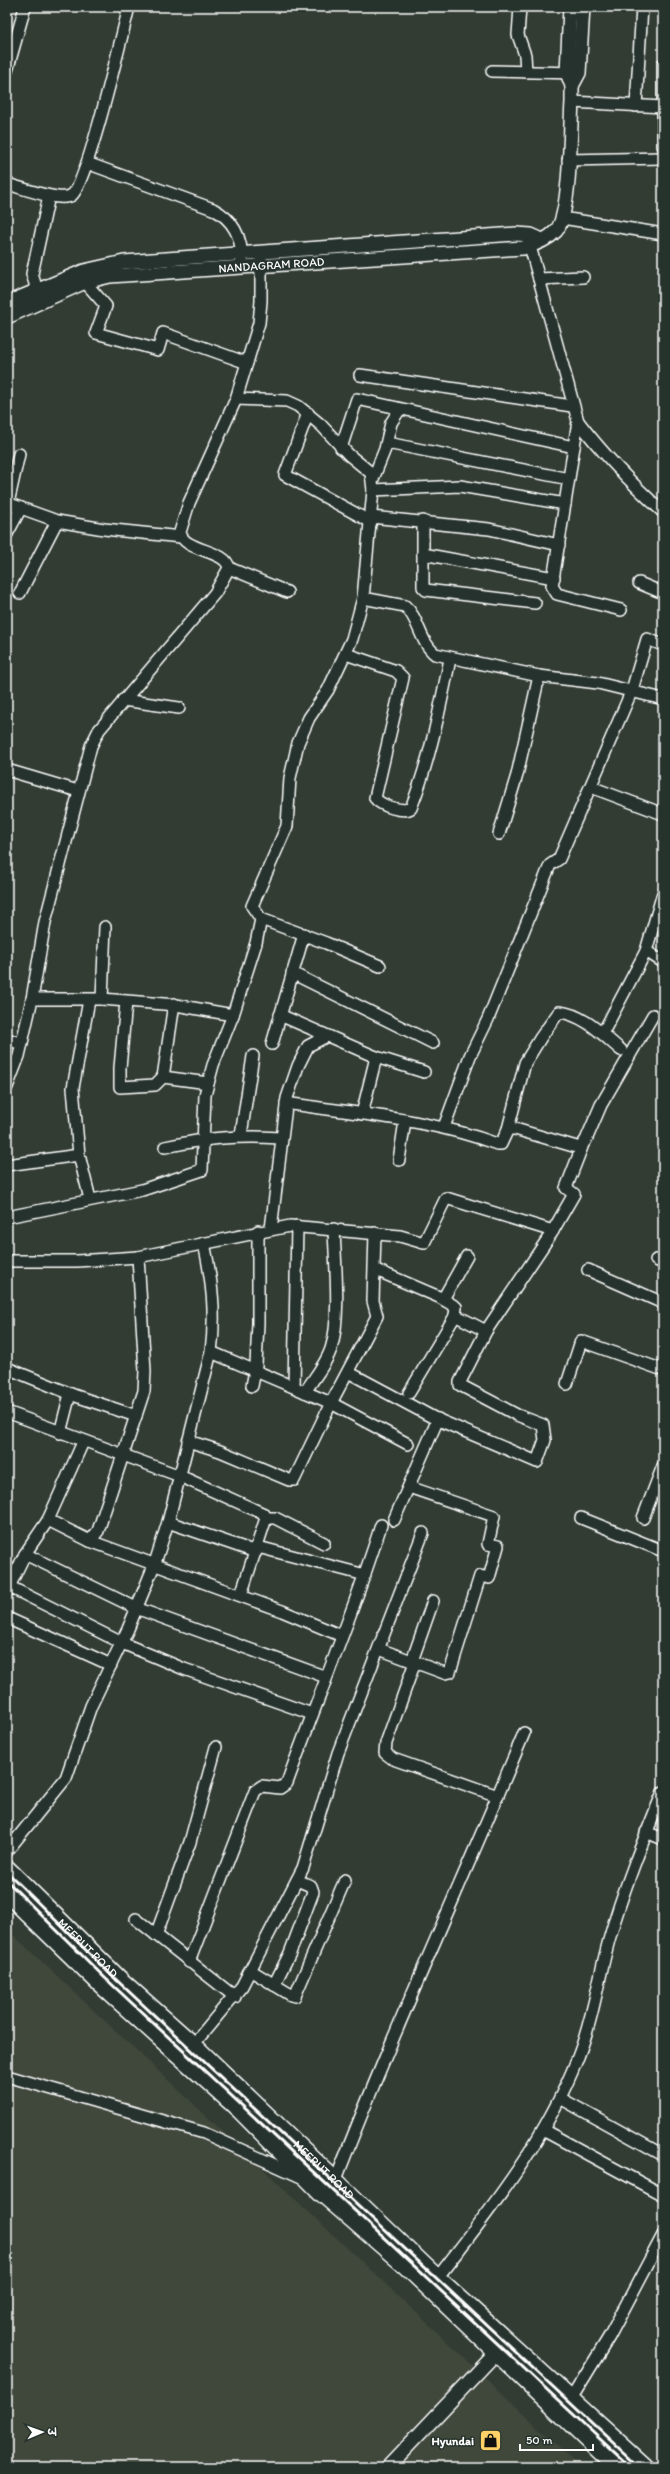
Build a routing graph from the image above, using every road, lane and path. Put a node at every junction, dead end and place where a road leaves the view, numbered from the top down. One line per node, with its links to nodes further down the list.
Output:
1 (25, 7): 8 (street)
2 (129, 7): 18 (street)
3 (520, 7): 10 (street)
4 (570, 7): 11 (street)
5 (583, 7): 11 (street)
6 (642, 7): 13 (street)
7 (663, 64): 14 (street)
8 (7, 71)
9 (492, 71): 10 (street)
10 (526, 72): 11 (street)
11 (573, 73): 12 (street, NANDAGRAM ROAD)
12 (572, 102): 13 (street); 17 (street, NANDAGRAM ROAD)
13 (636, 106): 14 (street)
14 (662, 107): 15 (street)
15 (663, 146)
16 (663, 158): 17 (street)
17 (568, 160): 21 (street, NANDAGRAM ROAD)
18 (87, 163): 20 (street); 27 (street)
19 (7, 184): 20 (street)
20 (49, 196): 31 (street)
21 (562, 218): 22 (street); 23 (street, NANDAGRAM ROAD)
22 (663, 234)
23 (528, 240): 24 (street, NANDAGRAM ROAD); 25 (street, NANDAGRAM ROAD); 29 (street)
24 (392, 242): 25 (street); 26 (street, NANDAGRAM ROAD)
25 (393, 257): 26 (street, NANDAGRAM ROAD)
26 (261, 259): 27 (street, NANDAGRAM ROAD); 34 (street)
27 (242, 260): 30 (street, NANDAGRAM ROAD); 31 (street, NANDAGRAM ROAD)
28 (583, 277): 29 (street)
29 (539, 279): 37 (street)
30 (84, 282): 31 (street, NANDAGRAM ROAD); 34 (street)
31 (38, 296): 32 (street, NANDAGRAM ROAD); 33 (street, NANDAGRAM ROAD)
32 (7, 303)
33 (7, 317)
34 (247, 363): 36 (street)
35 (360, 375): 37 (street)
36 (236, 399): 39 (street); 55 (street)
37 (572, 406): 40 (street)
38 (400, 409): 41 (street); 42 (street); 43 (street)
39 (308, 413): 43 (street); 51 (street)
40 (578, 421): 42 (street); 50 (street)
41 (387, 443): 45 (street); 46 (street)
42 (574, 447): 45 (street)
43 (341, 448): 46 (street)
44 (19, 454): 47 (street)
45 (569, 479): 48 (street)
46 (373, 484): 48 (street); 51 (street)
47 (8, 503): 49 (street)
48 (565, 504): 56 (street)
49 (21, 508): 52 (street); 54 (street)
50 (663, 512)
51 (371, 520): 53 (street); 64 (street)
52 (57, 521): 55 (street); 62 (street)
53 (423, 522): 56 (street); 57 (street)
54 (7, 534)
55 (181, 537): 58 (street)
56 (559, 544): 59 (street)
57 (423, 554): 59 (street); 65 (street)
58 (230, 568): 61 (street); 73 (street)
59 (554, 578): 66 (street)
60 (639, 583): 63 (street)
61 (287, 592)
62 (20, 593)
63 (663, 593)
64 (363, 598): 68 (street); 69 (street)
65 (535, 603)
66 (622, 610)
67 (663, 645): 71 (street)
68 (346, 654): 69 (street); 81 (street)
69 (450, 659): 70 (street)
70 (540, 676): 71 (street); 79 (street)
71 (632, 690): 72 (street); 76 (street)
72 (663, 699)
73 (123, 700): 74 (street); 77 (street)
74 (179, 708)
75 (7, 770): 77 (street)
76 (591, 787): 78 (street); 112 (street)
77 (78, 791): 88 (street)
78 (663, 814)
79 (499, 834)
80 (663, 893): 84 (street)
81 (261, 919): 83 (street); 93 (street)
82 (105, 927): 89 (street)
83 (304, 934): 86 (street); 87 (street)
84 (646, 951): 85 (street); 96 (street)
85 (663, 962)
86 (380, 966)
87 (292, 973): 94 (street); 99 (street)
88 (32, 999): 90 (street); 100 (street)
89 (102, 999): 90 (street); 91 (street)
90 (89, 1000): 119 (street)
91 (126, 1002): 92 (street); 106 (street)
92 (174, 1004): 93 (street); 106 (street)
93 (233, 1015): 107 (street)
94 (280, 1015): 97 (street); 101 (street)
95 (653, 1015): 118 (street)
96 (600, 1032): 102 (street); 113 (street)
97 (327, 1036): 104 (street); 109 (street)
98 (7, 1039): 100 (street)
99 (433, 1043)
100 (22, 1044): 108 (street)
101 (272, 1044)
102 (621, 1050)
103 (253, 1056): 114 (street)
104 (376, 1057): 105 (street); 110 (street)
105 (424, 1072)
106 (163, 1077): 107 (street)
107 (208, 1083): 116 (street)
108 (7, 1087)
109 (286, 1103): 110 (street); 115 (street)
110 (362, 1114): 111 (street)
111 (405, 1121): 112 (street); 120 (street)
112 (444, 1127): 113 (street)
113 (508, 1129): 118 (street)
114 (241, 1135): 115 (street); 116 (street)
115 (280, 1138): 125 (street)
116 (203, 1139): 117 (street); 122 (street)
117 (165, 1147)
118 (582, 1147): 128 (street)
119 (79, 1155): 121 (street); 122 (street)
120 (399, 1160)
121 (7, 1165)
122 (90, 1199): 123 (street)
123 (7, 1217)
124 (297, 1226): 125 (street); 126 (street); 147 (street)
125 (270, 1229): 127 (street)
126 (334, 1229): 129 (street); 148 (street)
127 (258, 1231): 130 (street); 143 (street)
128 (553, 1231): 129 (street); 139 (street)
129 (375, 1233): 134 (street)
130 (204, 1243): 132 (street); 140 (street)
131 (466, 1256): 136 (street)
132 (138, 1257): 133 (street); 153 (street)
133 (7, 1261)
134 (376, 1270): 136 (street); 144 (street)
135 (588, 1270): 137 (street)
136 (443, 1298): 138 (street)
137 (663, 1303)
138 (455, 1315): 139 (street); 149 (street)
139 (486, 1330): 154 (street)
140 (211, 1352): 143 (street); 156 (street)
141 (7, 1368): 150 (street)
142 (663, 1370): 145 (street)
143 (254, 1372): 146 (street); 147 (street)
144 (348, 1372): 151 (street); 154 (street)
145 (567, 1384)
146 (252, 1386)
147 (294, 1387): 148 (street)
148 (305, 1392): 151 (street)
149 (409, 1393)
150 (70, 1394): 153 (street); 155 (street)
151 (331, 1403): 156 (street); 158 (street)
152 (7, 1412): 155 (street)
153 (136, 1416): 159 (street)
154 (438, 1420): 162 (street)
155 (60, 1433): 157 (street)
156 (188, 1441): 161 (street)
157 (83, 1442): 159 (street); 166 (street)
158 (408, 1444)
159 (124, 1455): 161 (street); 171 (street)
160 (663, 1466): 165 (street)
161 (180, 1476): 163 (street); 168 (street)
162 (409, 1487): 167 (street); 186 (street)
163 (266, 1518): 172 (street); 173 (street)
164 (581, 1518): 174 (street)
165 (643, 1518)
166 (48, 1520): 171 (street); 175 (street)
167 (394, 1520)
168 (168, 1522): 173 (street); 176 (street)
169 (381, 1525): 177 (street)
170 (424, 1533): 185 (street)
171 (90, 1540): 176 (street)
172 (324, 1543)
173 (257, 1549): 177 (street); 179 (street)
174 (663, 1552)
175 (25, 1554): 178 (street); 181 (street)
176 (154, 1563): 179 (street); 181 (street)
177 (365, 1575): 183 (street)
178 (9, 1589): 184 (street)
179 (241, 1595): 183 (street)
180 (433, 1601): 186 (street)
181 (136, 1608): 184 (street); 188 (street)
182 (7, 1618): 187 (street)
183 (342, 1636): 188 (street)
184 (122, 1643): 187 (street); 189 (street)
185 (379, 1649): 186 (street); 198 (street)
186 (414, 1661): 193 (street)
187 (111, 1665): 196 (street)
188 (326, 1677): 189 (street)
189 (312, 1714): 203 (street)
190 (524, 1734): 193 (street)
191 (216, 1747): 202 (street)
192 (663, 1792): 194 (street)
193 (498, 1796): 213 (street)
194 (646, 1832): 195 (street); 209 (street)
195 (663, 1839)
196 (7, 1851)
197 (7, 1869): 207 (main road, MEERUT ROAD)
198 (297, 1880): 204 (street); 205 (street)
199 (345, 1880): 205 (street)
200 (7, 1893): 212 (main road, MEERUT ROAD)
201 (136, 1919): 202 (street)
202 (156, 1935): 203 (street)
203 (189, 1962): 206 (street)
204 (250, 1970): 205 (street); 206 (street)
205 (274, 1985)
206 (235, 1997): 207 (street)
207 (193, 2045): 213 (main road, MEERUT ROAD)
208 (7, 2076): 212 (street)
209 (560, 2098): 210 (street); 211 (street)
210 (543, 2130): 214 (street); 216 (street)
211 (663, 2155)
212 (310, 2181): 217 (main road, MEERUT ROAD)
213 (334, 2182): 216 (main road, MEERUT ROAD)
214 (663, 2195)
215 (663, 2235): 218 (street)
216 (437, 2278): 217 (main road, MEERUT ROAD)
217 (502, 2347): 218 (main road, MEERUT ROAD); 219 (street); 220 (main road, MEERUT ROAD)
218 (571, 2399): 221 (main road, MEERUT ROAD)
219 (388, 2467)
220 (617, 2467)
221 (644, 2467)

